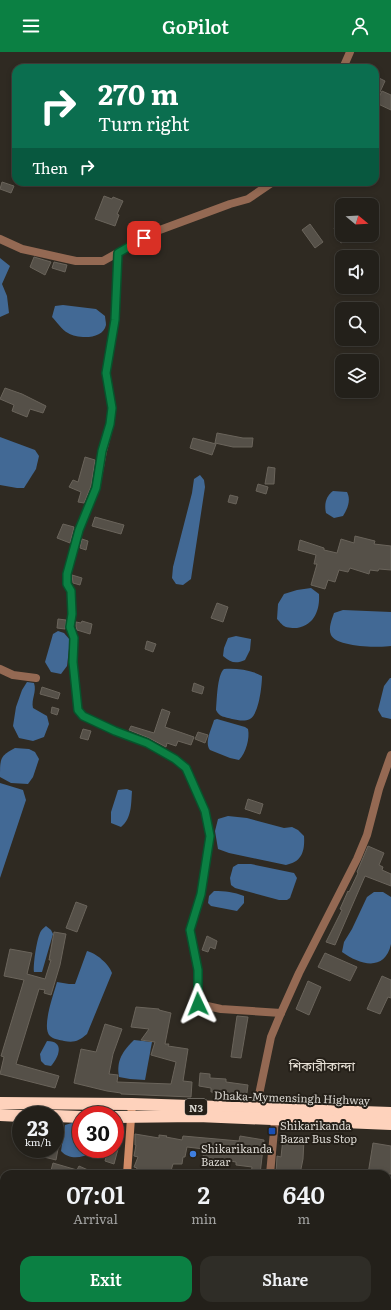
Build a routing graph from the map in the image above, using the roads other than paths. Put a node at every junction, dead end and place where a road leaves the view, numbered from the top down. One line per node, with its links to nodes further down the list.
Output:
1 (350, 52): 2 (street)
2 (345, 64)
3 (267, 186): 5 (street)
4 (0, 240): 5 (street)
5 (118, 253): 9 (street)
6 (0, 669): 7 (street)
7 (36, 678)
8 (391, 755): 9 (street)
9 (281, 1013): 12 (street)
10 (0, 1103): 11 (highway, Dhaka-Mymensingh Highway / N3)
11 (132, 1104): 12 (highway, Dhaka-Mymensingh Highway / N3); 17 (street)
12 (256, 1108): 13 (highway, Dhaka-Mymensingh Highway / N3)
13 (391, 1113)
14 (0, 1115): 15 (highway)
15 (12, 1116)
16 (124, 1118): 17 (highway, Dhaka-Mymensingh Highway / N3)
17 (131, 1118): 18 (highway, Dhaka-Mymensingh Highway / N3); 20 (street)
18 (275, 1120): 19 (highway, Dhaka-Mymensingh Highway / N3); 21 (street)
19 (391, 1124)
20 (127, 1170)
21 (270, 1170)

